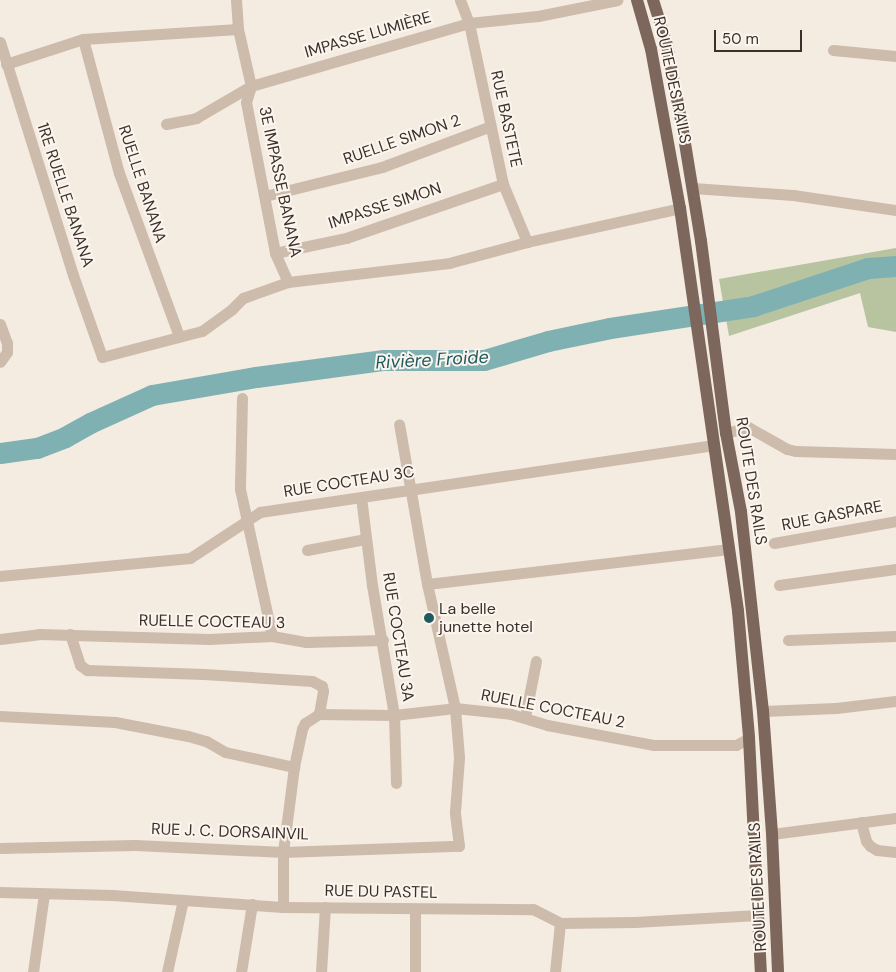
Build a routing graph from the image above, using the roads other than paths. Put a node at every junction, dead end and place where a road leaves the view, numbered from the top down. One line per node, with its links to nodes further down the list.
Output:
1 (236, 0): 7 (street, 3E IMPASSE BANANA)
2 (460, 0): 6 (street, RUE BASTETE)
3 (617, 0): 6 (street, IMPASSE LUMIÈRE)
4 (637, 0): 19 (main road, ROUTE DES RAILS)
5 (653, 0): 17 (main road, ROUTE DES RAILS)
6 (469, 23): 13 (street, IMPASSE LUMIÈRE); 15 (street, RUE BASTETE)
7 (238, 29): 8 (street); 13 (street, 3E IMPASSE BANANA)
8 (83, 39): 12 (street); 25 (street, RUELLE BANANA)
9 (0, 42): 12 (street, 1RE RUELLE BANANA)
10 (833, 50): 11 (street)
11 (896, 56)
12 (6, 64): 25 (street, 1RE RUELLE BANANA)
13 (251, 86): 14 (street, IMPASSE LUMIÈRE); 18 (street, 3E IMPASSE BANANA)
14 (166, 124)
15 (491, 126): 16 (street, RUE BASTETE); 18 (street, RUELLE SIMON 2)
16 (503, 184): 21 (street, RUE BASTETE); 22 (street, IMPASSE SIMON)
17 (693, 188): 20 (street); 29 (main road, ROUTE DES RAILS)
18 (265, 196): 22 (street, 3E IMPASSE BANANA)
19 (680, 208): 21 (street); 30 (main road, ROUTE DES RAILS)
20 (896, 210)
21 (528, 242): 23 (street)
22 (275, 253): 23 (street, 3E IMPASSE BANANA)
23 (288, 282): 25 (street)
24 (0, 324): 26 (street)
25 (178, 336)
26 (0, 362)
27 (242, 398): 34 (street)
28 (399, 424): 32 (street)
29 (726, 433): 31 (street); 53 (main road, ROUTE DES RAILS)
30 (714, 445): 32 (street, RUE COCTEAU 3C); 38 (main road, ROUTE DES RAILS)
31 (896, 454)
32 (411, 489): 33 (street, RUE COCTEAU 3C); 42 (street)
33 (361, 497): 34 (street, RUE COCTEAU 3C); 36 (street, RUE COCTEAU 3A)
34 (247, 520): 41 (street, RUE COCTEAU 3C); 45 (street)
35 (896, 521): 37 (street, RUE GASPARE)
36 (366, 539): 39 (street); 48 (street, RUE COCTEAU 3A)
37 (774, 543)
38 (729, 549): 42 (street); 58 (main road, ROUTE DES RAILS)
39 (307, 550)
40 (896, 569): 43 (street)
41 (0, 576)
42 (427, 584): 52 (street)
43 (779, 585)
44 (70, 634): 45 (street, RUELLE COCTEAU 3); 47 (street, RUELLE COCTEAU 3); 54 (street)
45 (272, 636): 48 (street, RUELLE COCTEAU 3)
46 (896, 636): 49 (street)
47 (0, 639)
48 (383, 640): 56 (street, RUE COCTEAU 3A)
49 (788, 640)
50 (536, 661): 57 (street)
51 (896, 701): 53 (street)
52 (456, 708): 56 (street, RUELLE COCTEAU 2); 57 (street, RUELLE COCTEAU 2); 65 (street, RUE J. C. DORSAINVIL)
53 (763, 712): 63 (main road, ROUTE DES RAILS)
54 (319, 714): 56 (street, RUELLE COCTEAU 2); 59 (street)
55 (0, 716): 59 (street)
56 (394, 716): 60 (street, RUE COCTEAU 3A)
57 (525, 717): 58 (street, RUELLE COCTEAU 2)
58 (749, 738): 74 (main road, ROUTE DES RAILS)
59 (294, 767): 65 (street)
60 (396, 783)
61 (896, 818): 62 (street)
62 (861, 822): 63 (street); 66 (street)
63 (772, 834): 83 (main road, ROUTE DES RAILS)
64 (0, 848): 65 (street, RUE J. C. DORSAINVIL)
65 (283, 852): 71 (street)
66 (896, 852)
67 (0, 892): 68 (street, RUE DU PASTEL)
68 (44, 894): 69 (street, RUE DU PASTEL); 76 (street)
69 (184, 900): 70 (street, RUE DU PASTEL); 77 (street)
70 (252, 904): 71 (street, RUE DU PASTEL); 78 (street)
71 (283, 906): 72 (street, RUE DU PASTEL)
72 (325, 907): 73 (street, RUE DU PASTEL); 79 (street)
73 (415, 909): 75 (street, RUE DU PASTEL); 80 (street)
74 (758, 915): 75 (street, RUE DU PASTEL); 82 (main road, ROUTE DES RAILS)
75 (560, 923): 81 (street)
76 (33, 972)
77 (167, 972)
78 (241, 972)
79 (321, 972)
80 (415, 972)
81 (555, 972)
82 (760, 972)
83 (778, 972)

